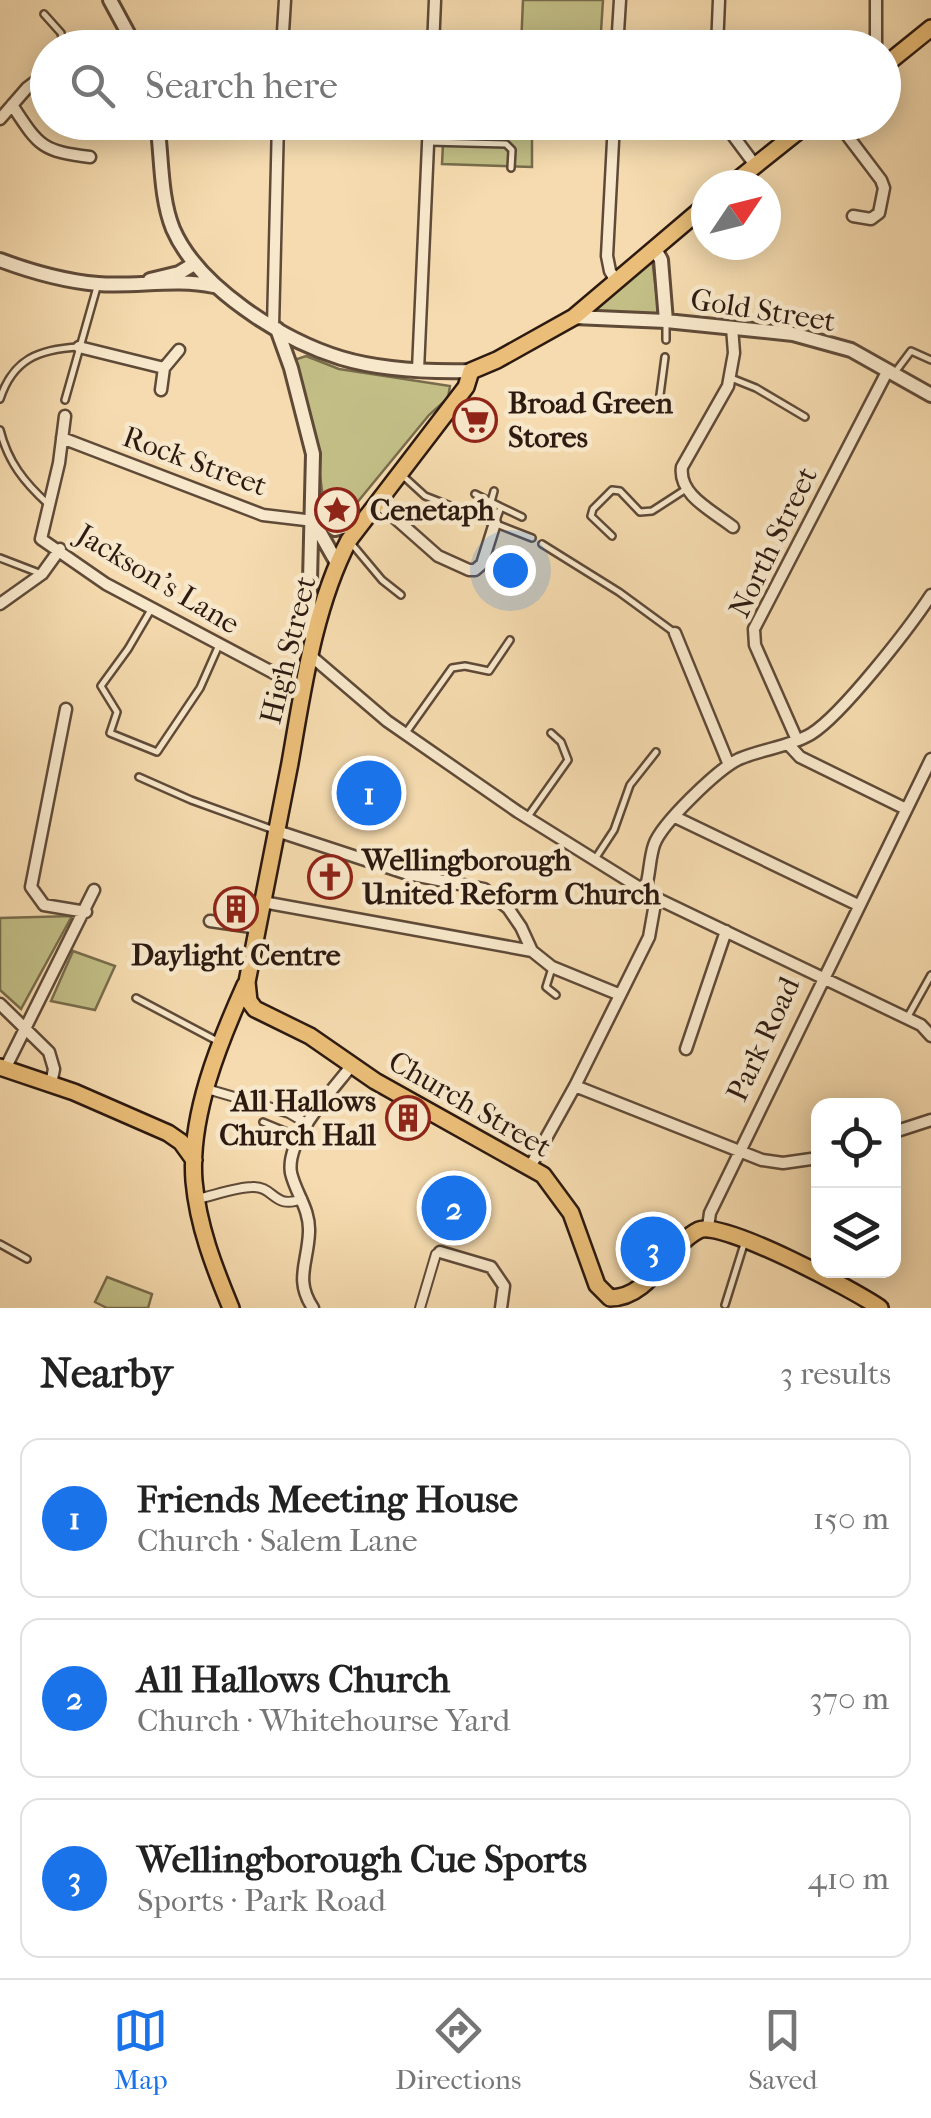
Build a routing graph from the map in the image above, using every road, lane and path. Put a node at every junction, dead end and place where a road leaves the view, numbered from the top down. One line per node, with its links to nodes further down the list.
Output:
1 (110, 0): 10 (street)
2 (284, 0): 11 (street)
3 (435, 0): 12 (street)
4 (620, 0): 13 (street)
5 (720, 0): 14 (street)
6 (876, 0): 15 (street)
7 (44, 14): 9 (lane)
8 (931, 28): 16 (main road)
9 (58, 30)
10 (123, 30)
11 (283, 30)
12 (434, 30)
13 (619, 30)
14 (718, 30)
15 (876, 30)
16 (901, 52)
17 (30, 85): 18 (street)
18 (12, 105): 19 (street); 20 (street)
19 (0, 120)
20 (30, 132)
21 (35, 140): 29 (street)
22 (160, 140): 37 (street)
23 (278, 140): 45 (street)
24 (613, 140): 39 (street)
25 (736, 140): 30 (street)
26 (788, 140): 30 (main road)
27 (850, 140): 33 (street)
28 (428, 142): 31 (lane); 54 (street)
29 (90, 158)
30 (756, 166): 32 (main road)
31 (511, 168)
32 (751, 170)
33 (853, 216)
34 (691, 218): 35 (main road)
35 (655, 248): 39 (main road); 43 (street)
36 (0, 260): 40 (street)
37 (194, 264): 38 (street); 41 (street)
38 (148, 281): 40 (street); 41 (street)
39 (617, 283): 42 (main road)
40 (98, 284): 48 (lane)
41 (218, 287): 45 (street)
42 (574, 318): 43 (street, Gold Street); 55 (main road)
43 (666, 321): 44 (street, Gold Street); 46 (lane)
44 (732, 327): 56 (street, Gold Street); 57 (street)
45 (275, 328): 47 (street); 53 (street)
46 (666, 340)
47 (305, 343): 53 (street); 54 (street)
48 (79, 347): 52 (street); 60 (lane); 61 (lane)
49 (179, 350): 52 (street)
50 (665, 356): 62 (lane)
51 (931, 360): 56 (lane)
52 (164, 368): 58 (street)
53 (291, 368): 75 (street)
54 (418, 370): 55 (street)
55 (471, 371): 67 (main road, High Street)
56 (891, 371): 59 (street, Gold Street); 100 (street, North Street)
57 (731, 378): 64 (lane); 68 (street)
58 (161, 390)
59 (931, 395)
60 (0, 398)
61 (65, 400)
62 (658, 410)
63 (65, 416): 66 (street)
64 (805, 416)
65 (0, 430): 73 (lane)
66 (62, 438): 73 (street); 75 (street, Rock Street)
67 (400, 473): 72 (main road, High Street); 78 (lane)
68 (686, 488): 79 (street); 80 (lane)
69 (494, 491): 71 (lane)
70 (475, 494): 71 (lane)
71 (490, 502): 74 (lane)
72 (378, 503): 77 (main road, High Street); 78 (street)
73 (48, 504): 84 (street, Jackson's Lane)
74 (501, 507): 76 (lane); 78 (lane)
75 (314, 517): 77 (street); 86 (street); 95 (street)
76 (522, 517)
77 (362, 522): 82 (main road, High Street)
78 (495, 523): 81 (lane)
79 (733, 527)
80 (612, 536)
81 (532, 538)
82 (349, 540): 86 (main road, High Street); 88 (lane)
83 (542, 544): 92 (lane)
84 (60, 549): 87 (street); 91 (street, Jackson's Lane)
85 (0, 558): 87 (lane)
86 (338, 563): 95 (main road, High Street)
87 (42, 574): 90 (street)
88 (401, 595)
89 (931, 596): 100 (street)
90 (0, 604)
91 (152, 608): 94 (street, Jackson's Lane); 94 (lane)
92 (676, 632): 103 (street)
93 (510, 640): 99 (lane)
94 (219, 645): 96 (street, Jackson's Lane)
95 (312, 650): 96 (main road, High Street); 99 (street)
96 (304, 689): 108 (main road, High Street)
97 (66, 708): 115 (street)
98 (551, 733): 106 (lane)
99 (406, 734): 106 (street)
100 (793, 742): 103 (street); 105 (street)
101 (656, 752): 109 (lane)
102 (931, 759): 105 (street, Park Road)
103 (729, 765): 107 (street)
104 (139, 777): 108 (lane)
105 (906, 808): 114 (street, Park Road)
106 (522, 815): 109 (street)
107 (675, 817): 111 (street); 114 (street)
108 (277, 831): 113 (main road, High Street); 119 (street)
109 (595, 859): 111 (street)
110 (94, 890): 115 (street)
111 (645, 890): 112 (street)
112 (656, 898): 118 (street); 124 (street)
113 (263, 902): 117 (main road, High Street); 119 (street)
114 (858, 905): 122 (street, Park Road)
115 (86, 912): 131 (street)
116 (210, 920): 117 (street)
117 (258, 928): 123 (main road, High Street)
118 (726, 932): 122 (street); 134 (street)
119 (532, 952): 120 (street)
120 (552, 968): 124 (street); 125 (lane)
121 (931, 975): 129 (lane)
122 (822, 977): 129 (street); 147 (street, Park Road)
123 (247, 982): 128 (main road, High Street); 130 (main road, High Street)
124 (618, 994): 138 (street)
125 (556, 996)
126 (136, 998): 133 (lane)
127 (0, 1004): 131 (street)
128 (255, 1009): 130 (main road); 135 (main road, Church Street)
129 (908, 1018): 132 (street)
130 (230, 1026): 133 (main road, High Street)
131 (25, 1029): 136 (street); 137 (street)
132 (931, 1036)
133 (222, 1044): 139 (main road, High Street)
134 (686, 1049)
135 (352, 1065): 143 (street); 150 (main road, Church Street)
136 (3, 1068): 137 (main road)
137 (51, 1084): 145 (main road)
138 (575, 1086): 147 (street); 150 (street)
139 (207, 1089): 140 (main road, High Street); 143 (street)
140 (200, 1120): 145 (main road); 149 (main road, High Street)
141 (931, 1120): 144 (street)
142 (263, 1122): 146 (lane)
143 (308, 1124): 146 (street)
144 (901, 1130)
145 (168, 1133): 149 (main road)
146 (300, 1138): 151 (street)
147 (740, 1149): 148 (street); 153 (street, Park Road)
148 (811, 1159)
149 (194, 1160): 152 (main road, High Street)
150 (530, 1167): 158 (main road, Church Street)
151 (302, 1199): 152 (street); 161 (street)
152 (197, 1200): 160 (main road, High Street)
153 (708, 1227): 154 (main road); 158 (main road)
154 (746, 1238): 159 (lane); 164 (main road)
155 (0, 1244): 157 (lane)
156 (440, 1252): 162 (street); 163 (street)
157 (27, 1259)
158 (603, 1301)
159 (725, 1306)
160 (231, 1308)
161 (312, 1308)
162 (420, 1308)
163 (501, 1308)
164 (880, 1308)

